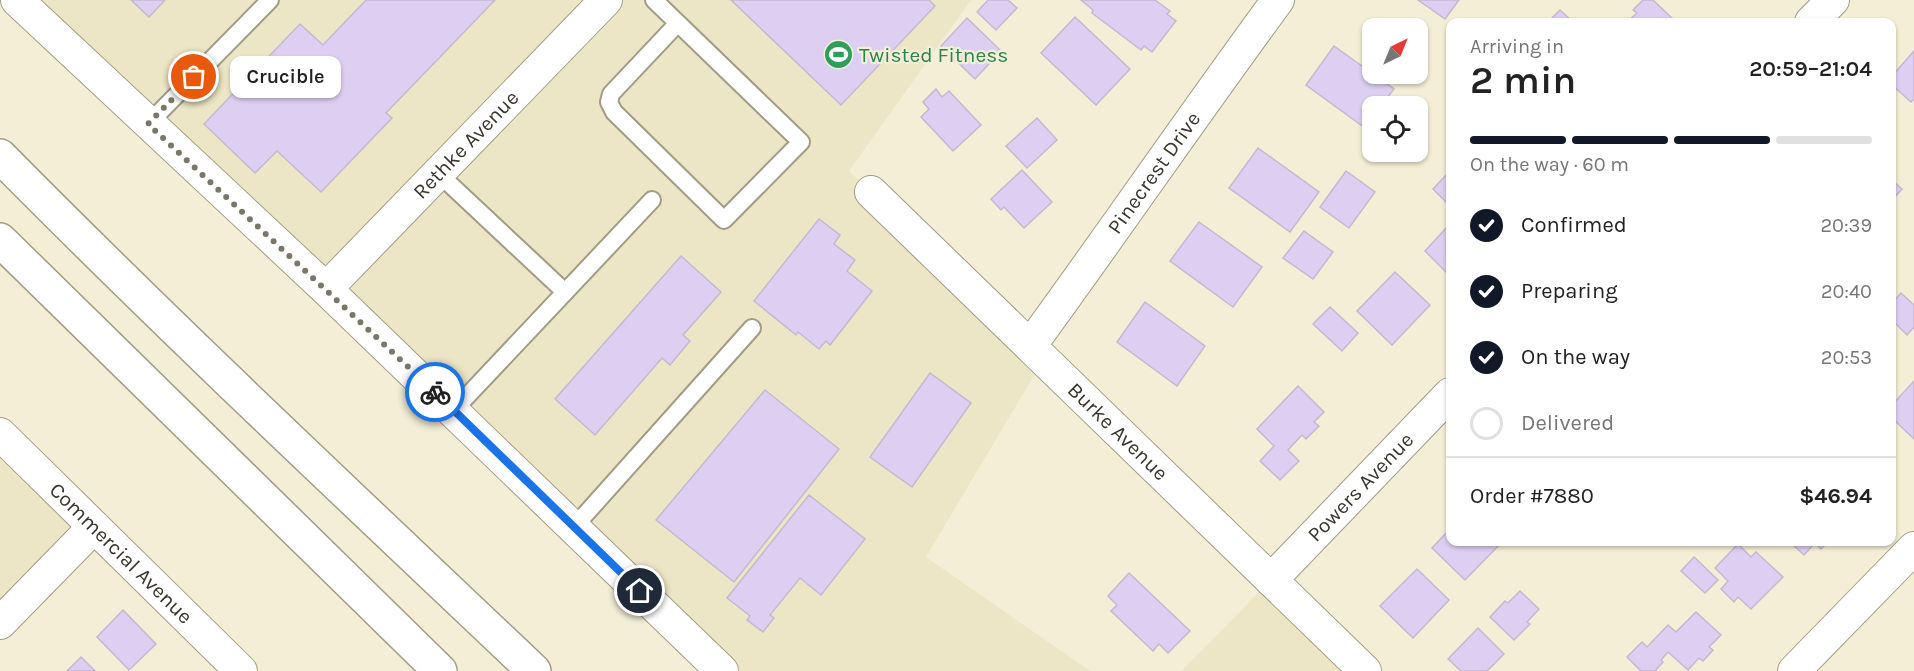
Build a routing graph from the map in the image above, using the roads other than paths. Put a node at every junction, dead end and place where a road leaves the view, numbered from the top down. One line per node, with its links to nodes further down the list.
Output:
1 (16, 0): 9 (street)
2 (270, 0): 9 (lane)
3 (606, 0): 11 (street, Rethke Avenue)
4 (654, 0): 8 (lane)
5 (1278, 0): 18 (street, Pinecrest Drive)
6 (1833, 0): 7 (street)
7 (1815, 18)
8 (678, 23): 8 (lane)
9 (148, 124): 15 (street)
10 (0, 156): 20 (highway)
11 (438, 173): 15 (street, Rethke Avenue); 16 (lane)
12 (872, 192): 18 (street, Burke Avenue)
13 (652, 200): 16 (lane)
14 (0, 240): 29 (highway)
15 (326, 288): 21 (street)
16 (565, 292): 21 (lane)
17 (752, 328): 24 (lane)
18 (1030, 346): 26 (street, Burke Avenue)
19 (1446, 398): 26 (street, Powers Avenue)
20 (256, 407): 30 (highway); 31 (highway)
21 (454, 410): 24 (street)
22 (0, 434): 23 (street, Commercial Avenue)
23 (94, 527): 27 (street); 28 (street, Commercial Avenue)
24 (574, 527): 32 (street)
25 (1914, 548): 34 (street)
26 (1271, 579): 33 (street, Burke Avenue)
27 (0, 623)
28 (241, 671)
29 (440, 671)
30 (534, 671)
31 (561, 671)
32 (722, 671)
33 (1365, 671)
34 (1794, 671)

